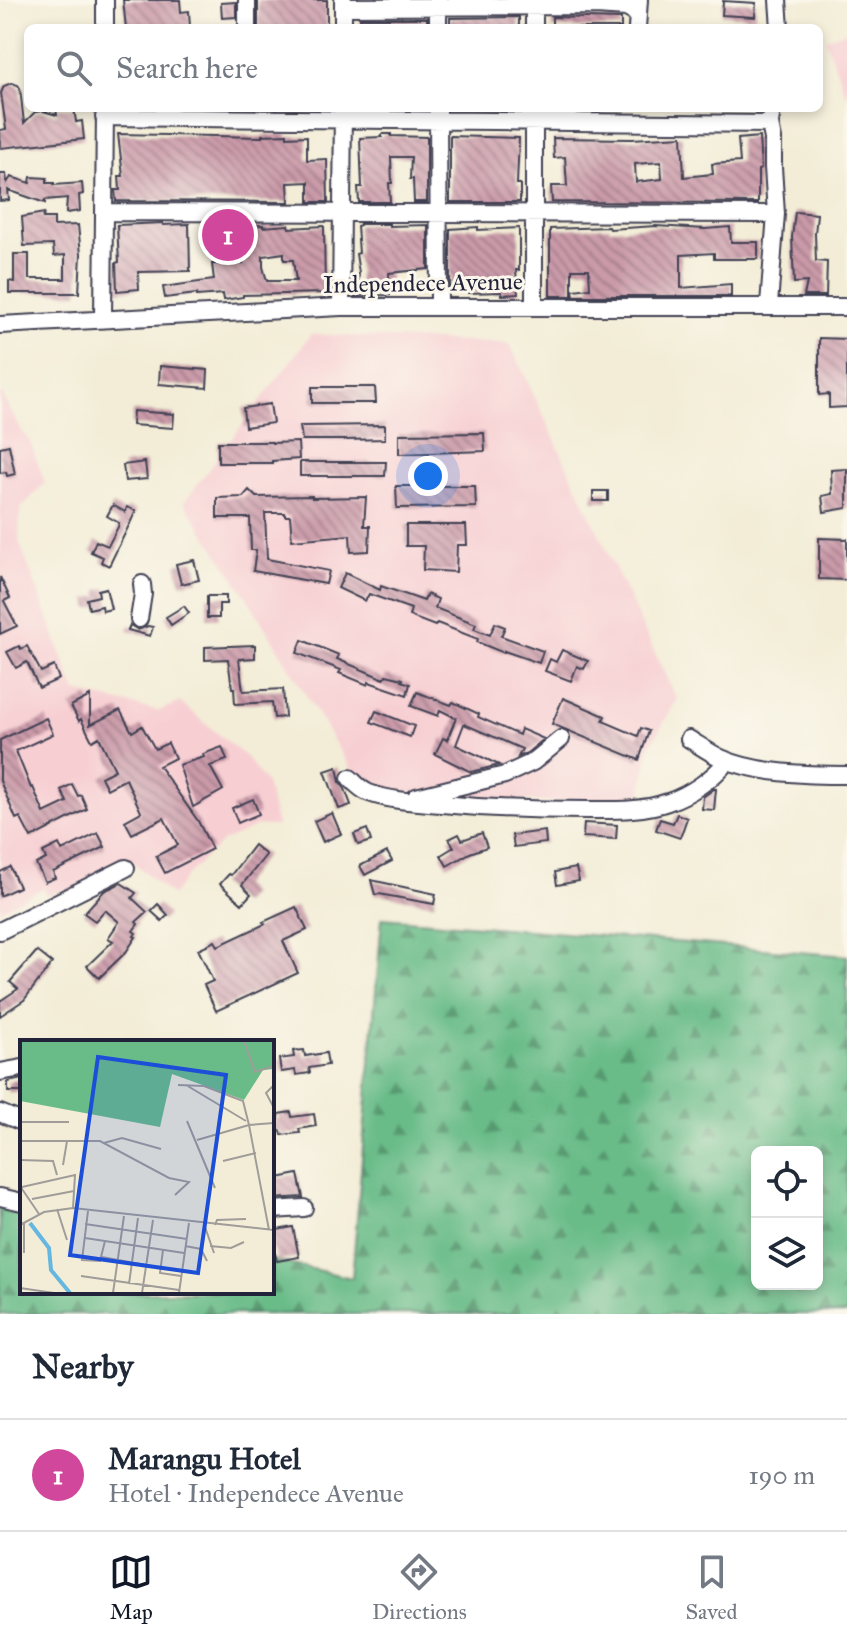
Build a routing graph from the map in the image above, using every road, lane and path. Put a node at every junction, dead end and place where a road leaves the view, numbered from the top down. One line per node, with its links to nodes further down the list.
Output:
1 (105, 0): 8 (street)
2 (247, 0): 9 (street)
3 (778, 0): 13 (street)
4 (343, 3): 5 (street); 10 (street)
5 (438, 3): 6 (street); 11 (street)
6 (534, 3): 7 (street); 12 (street)
7 (638, 14)
8 (105, 24)
9 (247, 24)
10 (343, 24)
11 (438, 24)
12 (534, 24)
13 (780, 24)
14 (104, 113): 15 (street); 21 (street)
15 (249, 114): 16 (street)
16 (343, 114): 17 (street); 22 (street)
17 (438, 114): 18 (street); 23 (street)
18 (534, 115): 19 (street); 24 (street)
19 (636, 116): 20 (street)
20 (771, 116): 25 (street)
21 (104, 212): 22 (street); 31 (street)
22 (342, 213): 23 (street); 29 (street)
23 (439, 213): 24 (street); 28 (street)
24 (534, 214): 25 (street); 26 (street)
25 (776, 214): 27 (street)
26 (534, 305): 27 (street, Independece Avenue); 28 (street, Independece Avenue)
27 (769, 305): 30 (street, Independece Avenue)
28 (439, 306): 29 (street, Independece Avenue)
29 (341, 307): 31 (street, Independece Avenue)
30 (847, 307)
31 (103, 319): 32 (street, Independece Avenue)
32 (1, 323)
33 (142, 584): 34 (street)
34 (139, 619)
35 (561, 739): 40 (street)
36 (689, 739): 37 (street)
37 (727, 761): 38 (street); 40 (street)
38 (847, 775)
39 (350, 778): 40 (street)
40 (405, 800)
41 (126, 868): 42 (street)
42 (0, 931)
43 (20, 1068): 44 (street)
44 (0, 1072)
45 (0, 1113): 46 (street)
46 (20, 1121)
47 (0, 1197): 48 (street)
48 (20, 1202)
49 (304, 1208): 50 (street)
50 (274, 1210)

